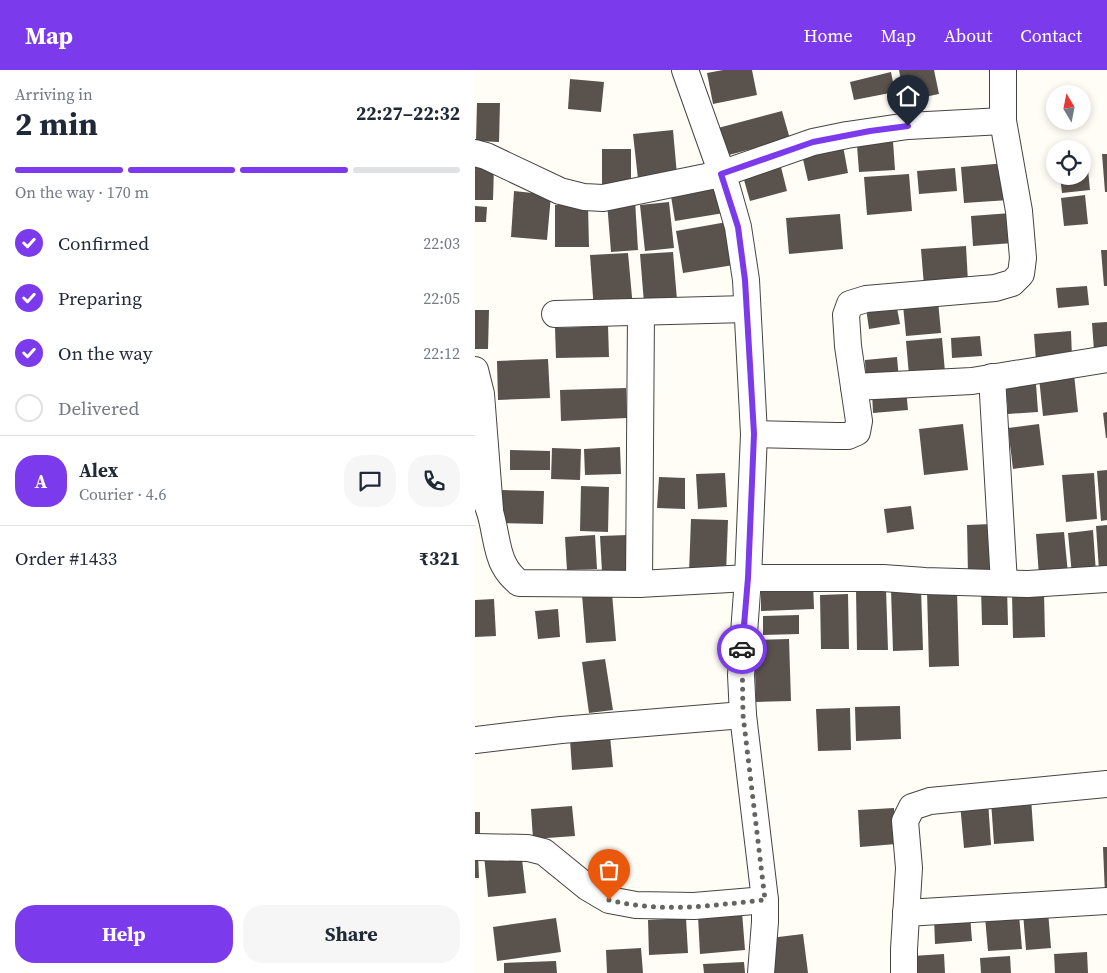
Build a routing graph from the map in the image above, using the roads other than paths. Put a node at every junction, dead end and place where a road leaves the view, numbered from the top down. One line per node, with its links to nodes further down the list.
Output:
1 (685, 70): 5 (street)
2 (1003, 70): 3 (street)
3 (1003, 121): 5 (street); 12 (street)
4 (475, 154): 5 (street)
5 (721, 174): 6 (street)
6 (747, 309): 7 (street); 13 (street)
7 (641, 312): 8 (street); 19 (street)
8 (555, 314)
9 (1107, 359): 11 (street)
10 (475, 370): 15 (street)
11 (992, 378): 12 (street); 18 (street)
12 (854, 387): 13 (street)
13 (754, 434): 16 (street)
14 (475, 489): 15 (street)
15 (490, 512): 19 (street)
16 (748, 578): 18 (street); 19 (street); 20 (street)
17 (1107, 579): 18 (street)
18 (1004, 583)
19 (639, 584)
20 (743, 715): 21 (street); 24 (street)
21 (475, 740)
22 (1107, 784): 26 (street)
23 (475, 847): 24 (street)
24 (765, 900): 27 (street)
25 (1107, 901): 26 (street)
26 (906, 913): 28 (street)
27 (761, 973)
28 (904, 973)

